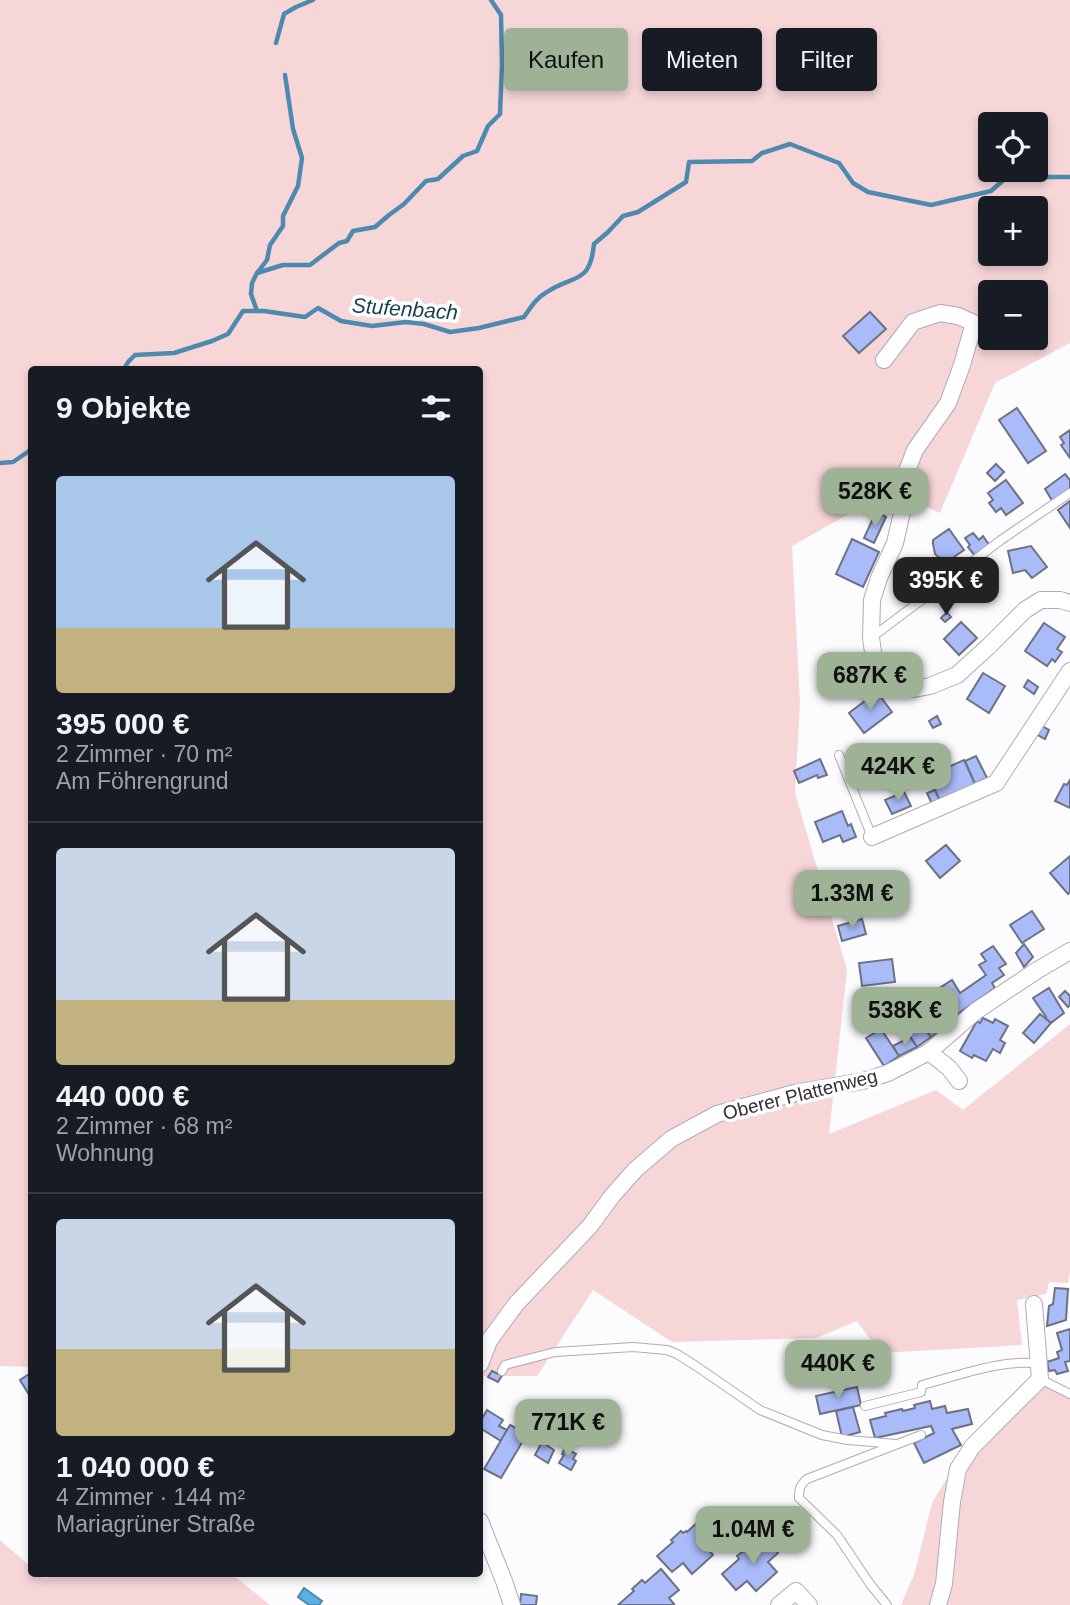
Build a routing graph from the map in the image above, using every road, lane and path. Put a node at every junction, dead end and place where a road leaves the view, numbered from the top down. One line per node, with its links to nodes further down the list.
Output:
1 (884, 360): 4 (street)
2 (1070, 493): 4 (lane)
3 (1070, 603): 4 (street)
4 (871, 638)
5 (1070, 671): 7 (street)
6 (839, 755): 7 (lane)
7 (872, 837)
8 (1070, 951): 9 (street, Oberer Plattenweg)
9 (929, 1052): 10 (street); 12 (street, Oberer Plattenweg)
10 (959, 1081)
11 (1034, 1304): 14 (street)
12 (483, 1356)
13 (502, 1371): 18 (lane)
14 (1039, 1372): 15 (lane); 16 (lane); 24 (street)
15 (1070, 1394)
16 (865, 1406)
17 (920, 1435): 18 (lane)
18 (897, 1444): 23 (lane)
19 (483, 1528): 20 (street)
20 (512, 1605)
21 (779, 1605): 22 (street)
22 (809, 1605)
23 (887, 1605)
24 (939, 1605)

